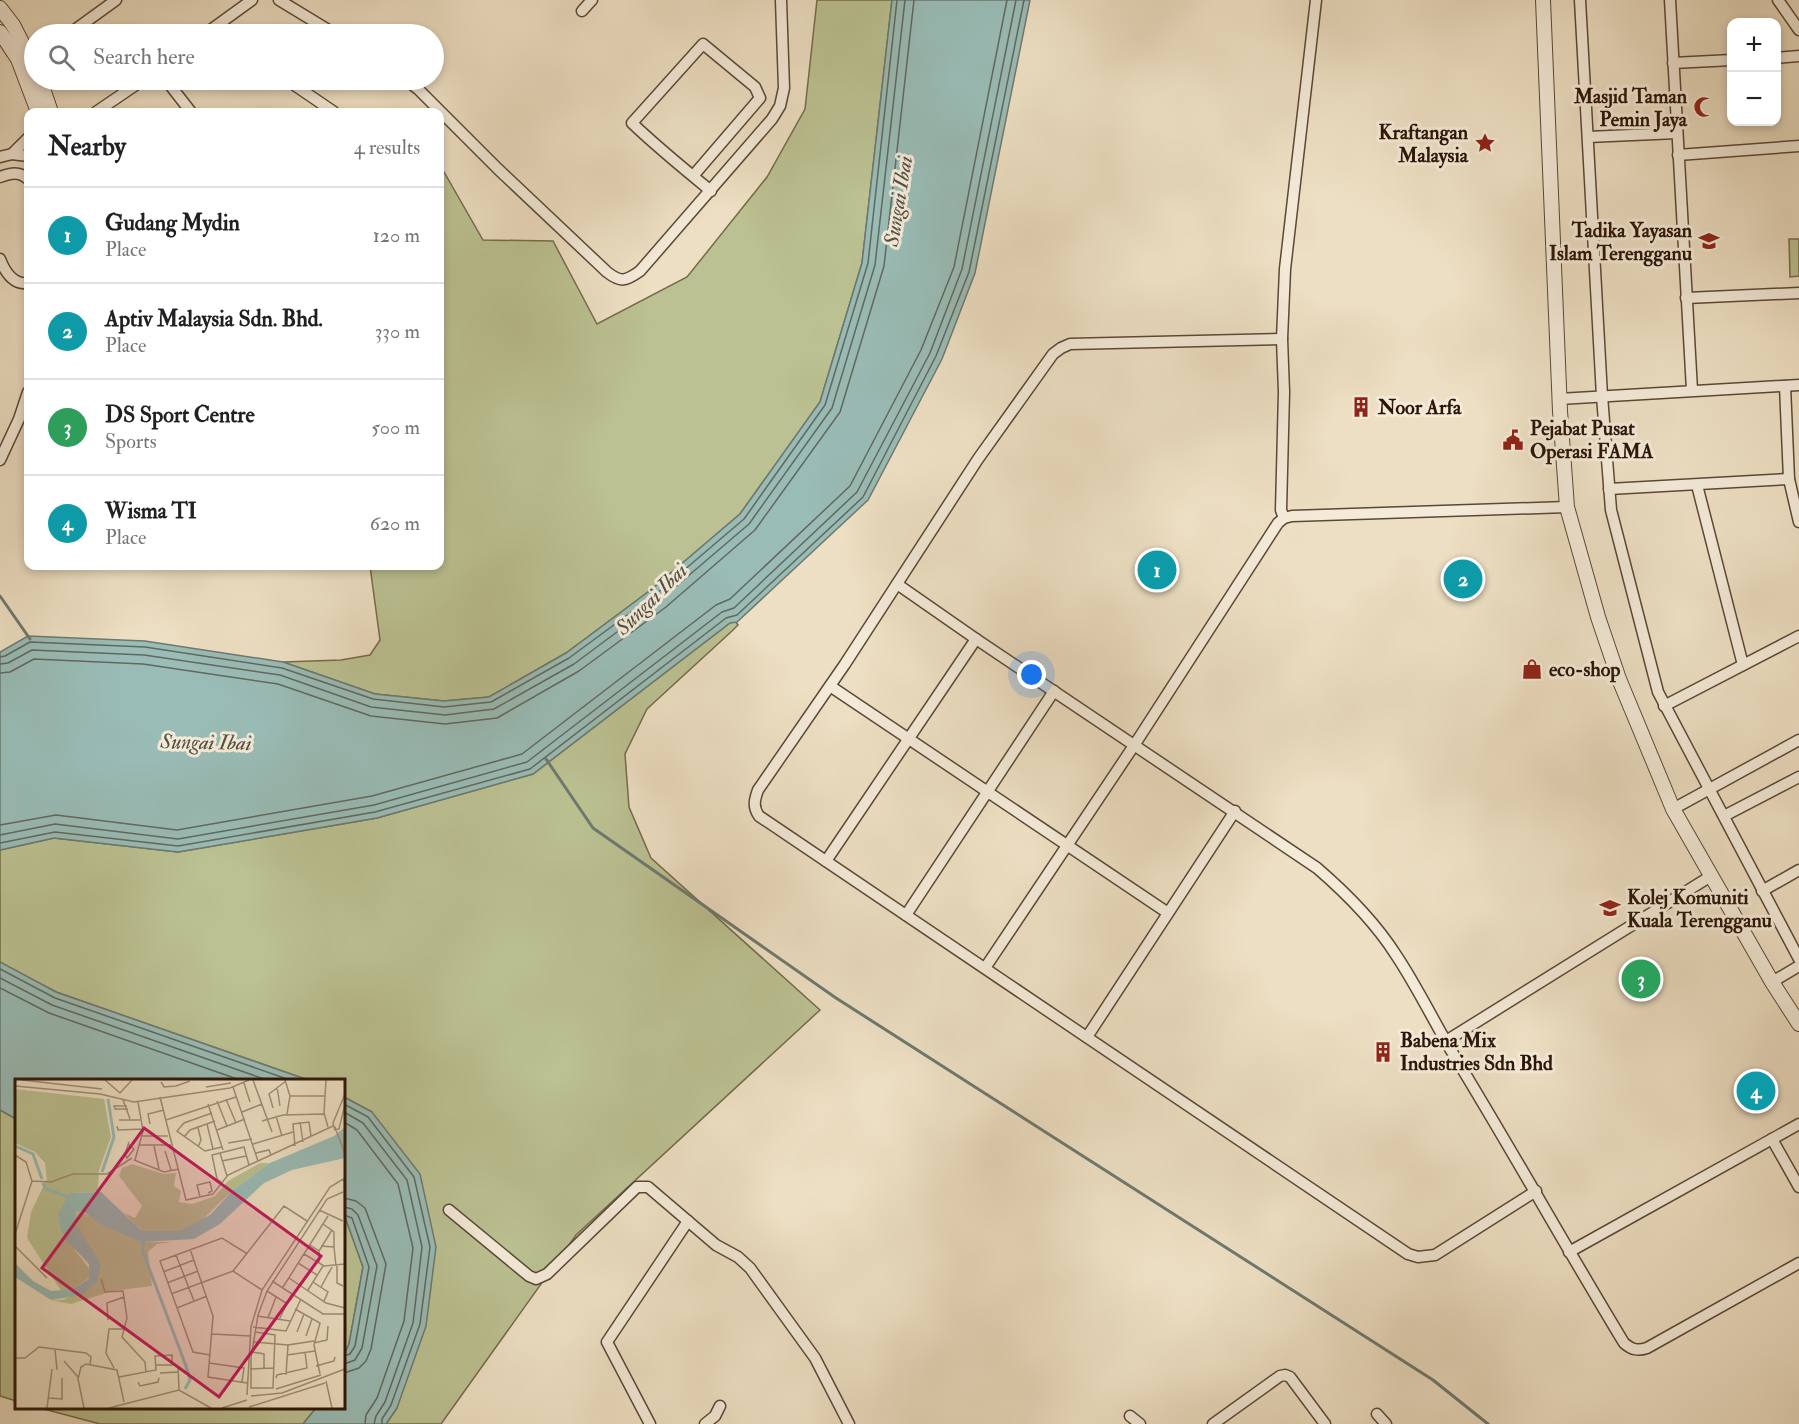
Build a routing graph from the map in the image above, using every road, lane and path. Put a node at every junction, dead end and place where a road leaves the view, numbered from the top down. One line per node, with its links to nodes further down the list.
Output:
1 (116, 0): 13 (street)
2 (252, 0): 14 (street)
3 (279, 0): 15 (street)
4 (592, 0): 11 (street)
5 (781, 0): 50 (street)
6 (1316, 0): 55 (street)
7 (1543, 0): 60 (street)
8 (1580, 0): 40 (street)
9 (1670, 0): 22 (street)
10 (1778, 0): 16 (street)
11 (582, 11)
12 (2, 15): 18 (street)
13 (83, 24)
14 (219, 24)
15 (318, 24)
16 (1799, 30)
17 (0, 32): 23 (street)
18 (24, 48)
19 (1799, 57): 20 (street)
20 (1781, 58)
21 (1727, 60): 22 (street)
22 (1673, 63): 39 (street)
23 (24, 75)
24 (30, 90): 31 (street)
25 (43, 90): 32 (street)
26 (128, 90): 33 (street)
27 (174, 90): 34 (street)
28 (302, 90): 35 (street)
29 (417, 90): 30 (street)
30 (431, 103): 36 (street); 37 (street)
31 (36, 108)
32 (50, 108)
33 (102, 108)
34 (188, 108)
35 (328, 108)
36 (427, 108)
37 (436, 108)
38 (444, 116): 50 (street)
39 (1677, 133): 40 (street); 44 (street)
40 (1588, 136): 59 (street)
41 (24, 142): 43 (street)
42 (1799, 146): 44 (street)
43 (12, 154): 45 (street); 46 (street)
44 (1678, 155): 54 (street)
45 (24, 156)
46 (0, 157)
47 (24, 175): 49 (street)
48 (693, 176): 48 (street); 50 (street)
49 (0, 177)
50 (711, 191)
51 (0, 259): 52 (street)
52 (24, 282)
53 (1799, 293): 54 (street)
54 (1686, 298): 58 (street)
55 (1282, 339): 67 (street); 69 (street)
56 (1799, 385): 57 (street)
57 (1785, 386): 58 (street); 63 (street)
58 (1692, 390): 59 (street)
59 (1602, 396): 60 (street); 65 (street)
60 (1559, 399): 66 (street)
61 (24, 404): 62 (street)
62 (0, 460)
63 (1789, 479): 64 (street); 68 (street)
64 (1697, 485): 65 (street); 72 (street)
65 (1609, 489): 75 (street)
66 (1567, 507): 67 (street); 82 (street)
67 (1284, 518): 78 (street)
68 (1799, 522)
69 (897, 584): 71 (street); 73 (street)
70 (1799, 636): 72 (street)
71 (976, 639): 74 (street); 76 (street)
72 (1743, 665): 75 (street)
73 (830, 686): 76 (street); 86 (street)
74 (1054, 691): 78 (street); 80 (street)
75 (1664, 706): 81 (street)
76 (909, 739): 80 (street); 86 (street)
77 (1799, 740): 81 (street)
78 (1135, 744): 83 (street); 85 (street)
79 (1799, 777): 84 (street)
80 (987, 791): 85 (street); 91 (street)
81 (1713, 797): 82 (street); 84 (street)
82 (1673, 809): 88 (street)
83 (1235, 811): 90 (street); 98 (street)
84 (1724, 816): 89 (street)
85 (1067, 845): 90 (street); 94 (street)
86 (826, 861): 91 (street)
87 (1799, 870): 89 (street)
88 (1711, 876): 95 (street); 98 (street)
89 (1762, 891): 92 (street)
90 (1168, 913): 97 (street)
91 (906, 915): 94 (street)
92 (1799, 959)
93 (1799, 966): 95 (street)
94 (985, 968): 97 (street)
95 (1772, 982): 96 (street)
96 (1799, 1024)
97 (1087, 1036): 102 (street)
98 (1446, 1041): 102 (street)
99 (1799, 1124): 100 (street)
100 (1772, 1139): 101 (street); 105 (street)
101 (1799, 1187)
102 (1536, 1191): 105 (street)
103 (448, 1210): 104 (street)
104 (688, 1221): 110 (street); 112 (street)
105 (1569, 1252): 106 (street)
106 (1799, 1263)
107 (720, 1406): 111 (street)
108 (1377, 1414): 116 (street)
109 (1130, 1416): 113 (street)
110 (650, 1424)
111 (705, 1424)
112 (849, 1424)
113 (1140, 1424)
114 (1213, 1424): 115 (street)
115 (1325, 1424)
116 (1386, 1424)

